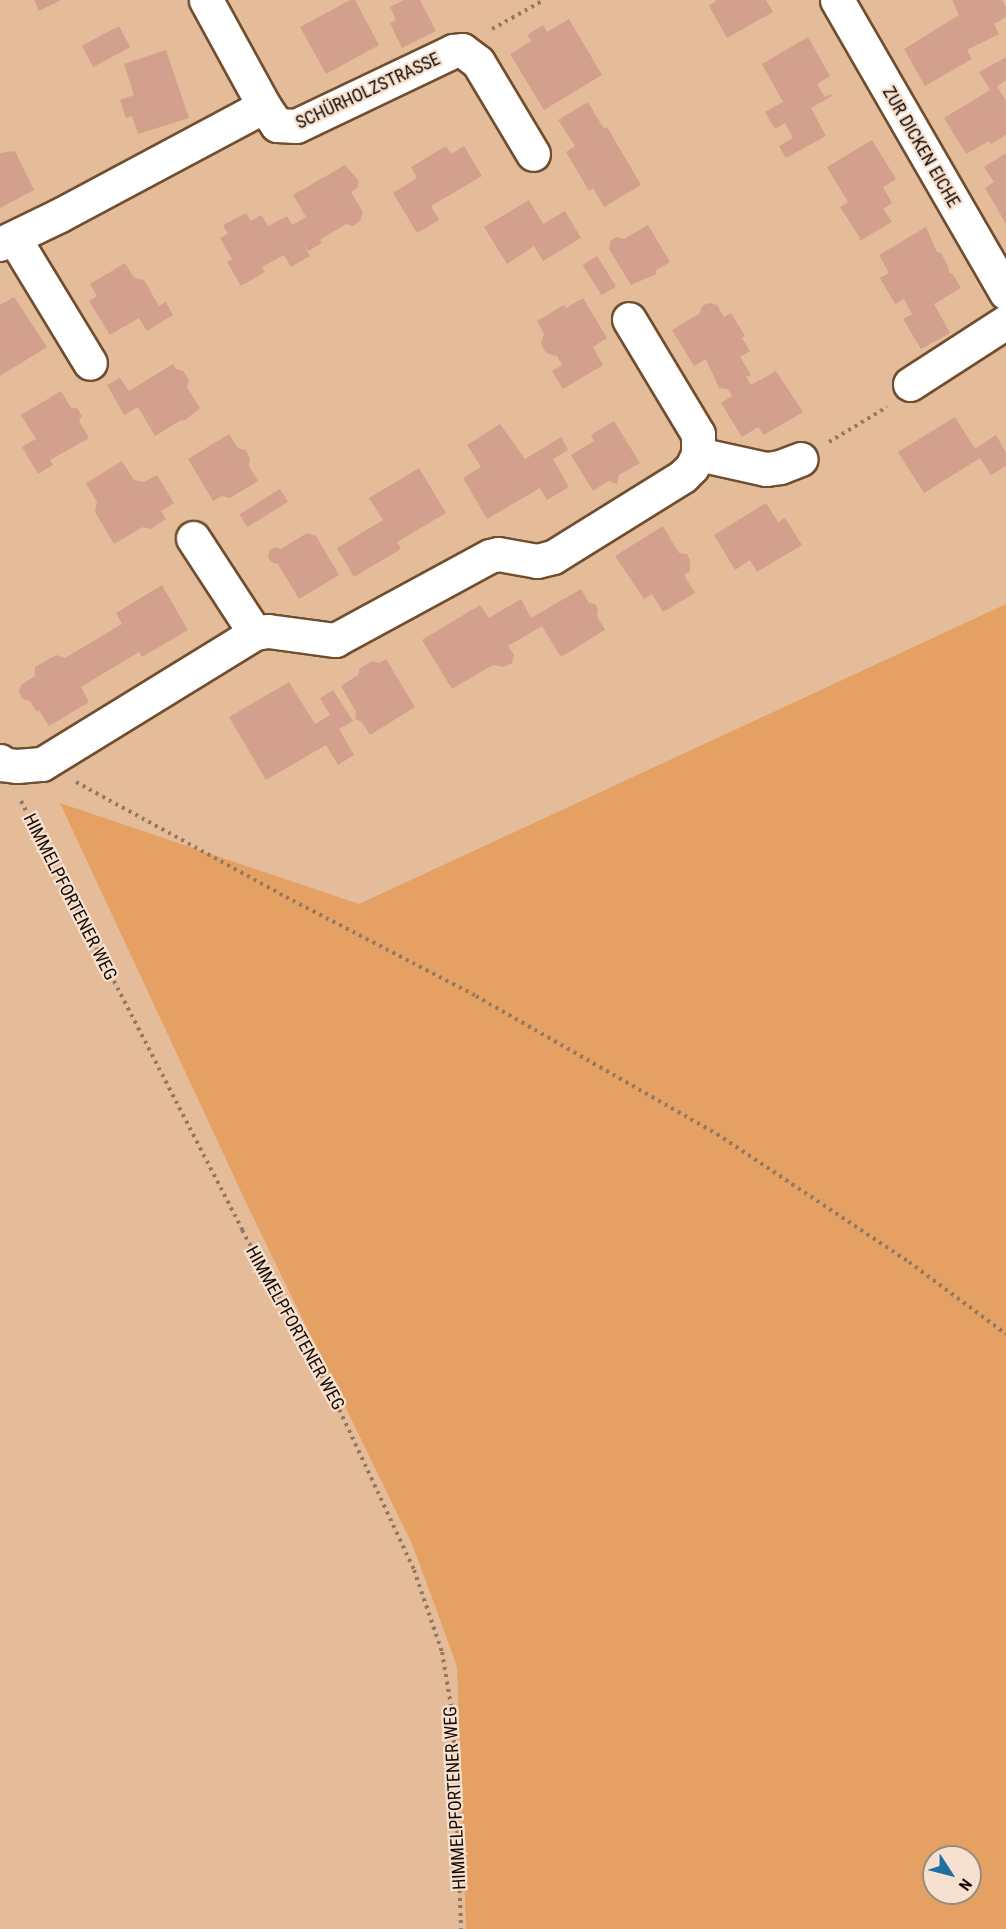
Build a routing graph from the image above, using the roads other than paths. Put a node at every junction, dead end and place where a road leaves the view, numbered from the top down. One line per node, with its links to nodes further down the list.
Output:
1 (206, 0): 3 (street, SCHÜRHOLZSTRASSE)
2 (837, 0): 6 (street, ZUR DICKEN EICHE)
3 (264, 106): 4 (street, SCHÜRHOLZSTRASSE); 5 (street)
4 (533, 154)
5 (7, 241): 9 (street)
6 (1006, 293)
7 (628, 319): 11 (street)
8 (1006, 322): 10 (street)
9 (90, 363)
10 (910, 384)
11 (698, 454): 12 (street); 14 (street)
12 (801, 459)
13 (193, 538): 14 (street)
14 (255, 633): 15 (street)
15 (1, 763)

